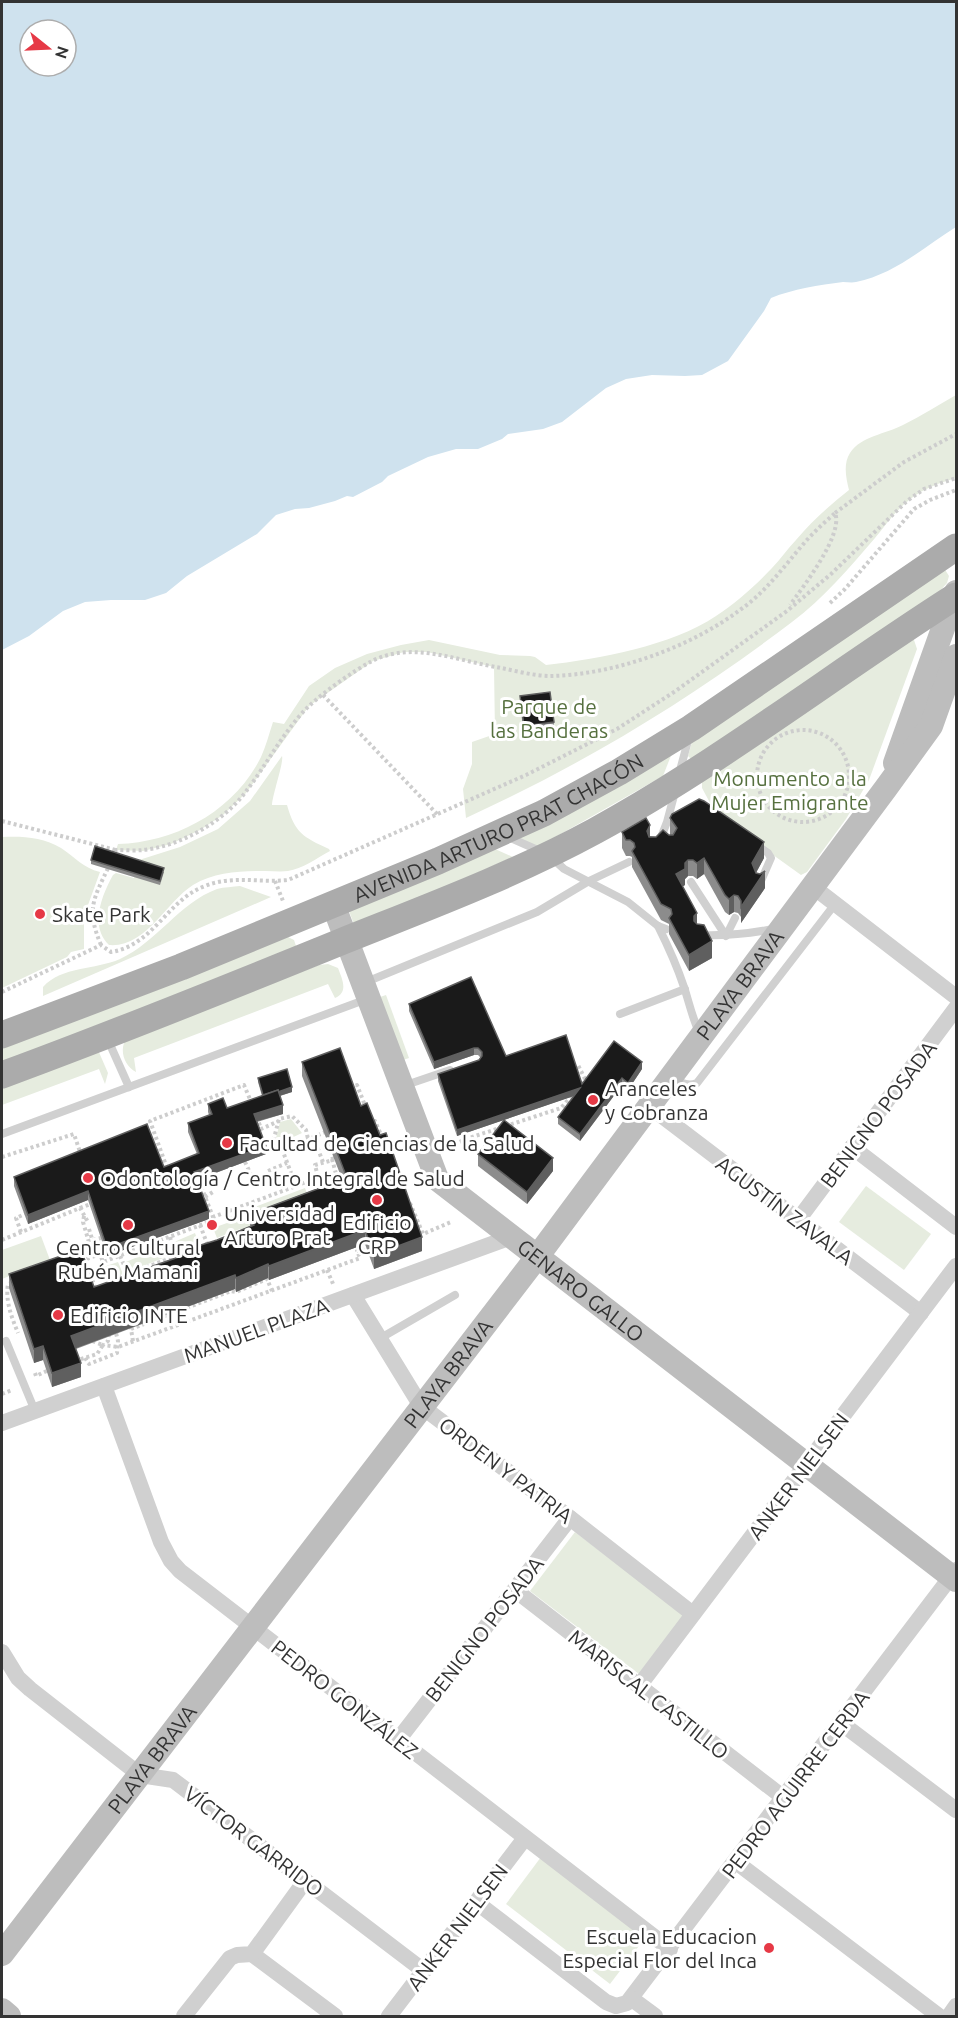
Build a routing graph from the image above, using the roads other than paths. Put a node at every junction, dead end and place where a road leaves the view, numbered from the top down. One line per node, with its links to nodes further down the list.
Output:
1 (957, 547): 6 (main road, AVENIDA ARTURO PRAT CHACÓN)
2 (956, 596): 7 (main road, AVENIDA ARTURO PRAT CHACÓN); 8 (street, PLAYA BRAVA)
3 (957, 656): 5 (street, PLAYA BRAVA)
4 (957, 698): 5 (street)
5 (931, 726): 8 (street, PLAYA BRAVA)
6 (691, 728): 7 (lane); 11 (main road, AVENIDA ARTURO PRAT CHACÓN)
7 (677, 783): 10 (lane); 16 (main road, AVENIDA ARTURO PRAT CHACÓN)
8 (886, 788): 21 (street, PLAYA BRAVA)
9 (677, 818): 10 (lane)
10 (668, 822): 12 (lane)
11 (502, 834): 16 (lane); 22 (main road, AVENIDA ARTURO PRAT CHACÓN)
12 (662, 836): 14 (lane); 15 (lane)
13 (751, 841): 20 (lane)
14 (671, 845)
15 (653, 848)
16 (549, 855): 18 (lane); 28 (main road, AVENIDA ARTURO PRAT CHACÓN)
17 (630, 862): 18 (lane)
18 (589, 881): 29 (lane); 30 (lane)
19 (691, 882): 27 (lane)
20 (759, 884)
21 (812, 886): 23 (street); 25 (street, PLAYA BRAVA)
22 (333, 904): 28 (street, GENARO GALLO); 34 (main road, AVENIDA ARTURO PRAT CHACÓN)
23 (836, 904): 31 (street); 39 (lane)
24 (735, 918): 27 (lane)
25 (783, 927): 27 (lane); 35 (street, PLAYA BRAVA)
26 (700, 935): 27 (lane)
27 (726, 936)
28 (346, 940): 30 (street, GENARO GALLO); 36 (main road, AVENIDA ARTURO PRAT CHACÓN)
29 (685, 989): 33 (lane); 35 (lane)
30 (365, 991): 40 (street, GENARO GALLO); 41 (lane)
31 (957, 997)
32 (957, 1008): 44 (street, BENIGNO POSADA)
33 (620, 1014)
34 (2, 1035)
35 (701, 1036): 39 (street, PLAYA BRAVA)
36 (107, 1037): 38 (main road, AVENIDA ARTURO PRAT CHACÓN); 41 (lane)
37 (459, 1067): 40 (lane)
38 (2, 1075)
39 (671, 1076): 42 (street, PLAYA BRAVA)
40 (401, 1086): 47 (street, GENARO GALLO)
41 (129, 1087): 43 (lane)
42 (649, 1107): 45 (street, AGUSTÍN ZAVALA); 48 (street, PLAYA BRAVA)
43 (2, 1134)
44 (852, 1147): 45 (street, BENIGNO POSADA); 46 (street)
45 (798, 1220): 52 (street, AGUSTÍN ZAVALA)
46 (957, 1227)
47 (511, 1237): 48 (street, GENARO GALLO); 50 (street, MANUEL PLAZA)
48 (537, 1257): 57 (street, PLAYA BRAVA); 59 (street, GENARO GALLO)
49 (957, 1266): 52 (street, ANKER NIELSEN)
50 (353, 1294): 53 (street, ORDEN Y PATRIA); 55 (street, MANUEL PLAZA)
51 (455, 1294): 53 (lane)
52 (921, 1313): 59 (street, ANKER NIELSEN)
53 (378, 1339): 57 (street, ORDEN Y PATRIA)
54 (6, 1341): 56 (lane)
55 (104, 1386): 56 (street, MANUEL PLAZA); 64 (street, PEDRO GONZÁLEZ)
56 (30, 1399): 58 (street, MANUEL PLAZA)
57 (421, 1406): 60 (street, ORDEN Y PATRIA); 64 (street, PLAYA BRAVA)
58 (2, 1423)
59 (806, 1464): 61 (street, GENARO GALLO); 63 (street, ANKER NIELSEN)
60 (570, 1518): 62 (street, BENIGNO POSADA); 63 (street, ORDEN Y PATRIA)
61 (955, 1575): 67 (street, PEDRO AGUIRRE CERDA)
62 (514, 1590): 66 (street, MARISCAL CASTILLO); 68 (street, BENIGNO POSADA)
63 (693, 1614): 66 (street, ANKER NIELSEN)
64 (252, 1628): 68 (street, PEDRO GONZÁLEZ); 69 (street, PLAYA BRAVA)
65 (4, 1661): 69 (street, VÍCTOR GARRIDO)
66 (639, 1686): 70 (street, MARISCAL CASTILLO)
67 (841, 1723): 70 (street, PEDRO AGUIRRE CERDA); 71 (street)
68 (398, 1740): 72 (street, PEDRO GONZÁLEZ)
69 (140, 1775): 74 (street, VÍCTOR GARRIDO); 77 (street, PLAYA BRAVA)
70 (784, 1798): 73 (street, PEDRO AGUIRRE CERDA)
71 (957, 1810)
72 (525, 1838): 75 (street, ANKER NIELSEN); 76 (street, PEDRO GONZÁLEZ)
73 (736, 1862): 76 (street, PEDRO AGUIRRE CERDA); 88 (street)
74 (305, 1881): 78 (street); 79 (street, VÍCTOR GARRIDO)
75 (476, 1902): 79 (street, ANKER NIELSEN); 80 (street)
76 (670, 1949): 80 (street, PEDRO AGUIRRE CERDA)
77 (2, 1954)
78 (252, 1954): 84 (street); 85 (street)
79 (424, 1971): 86 (street, ANKER NIELSEN)
80 (632, 1999): 87 (street)
81 (957, 2006): 89 (street)
82 (2, 2010): 83 (street)
83 (9, 2016)
84 (184, 2016)
85 (335, 2016)
86 (389, 2016)
87 (655, 2016)
88 (939, 2016)
89 (948, 2016)

